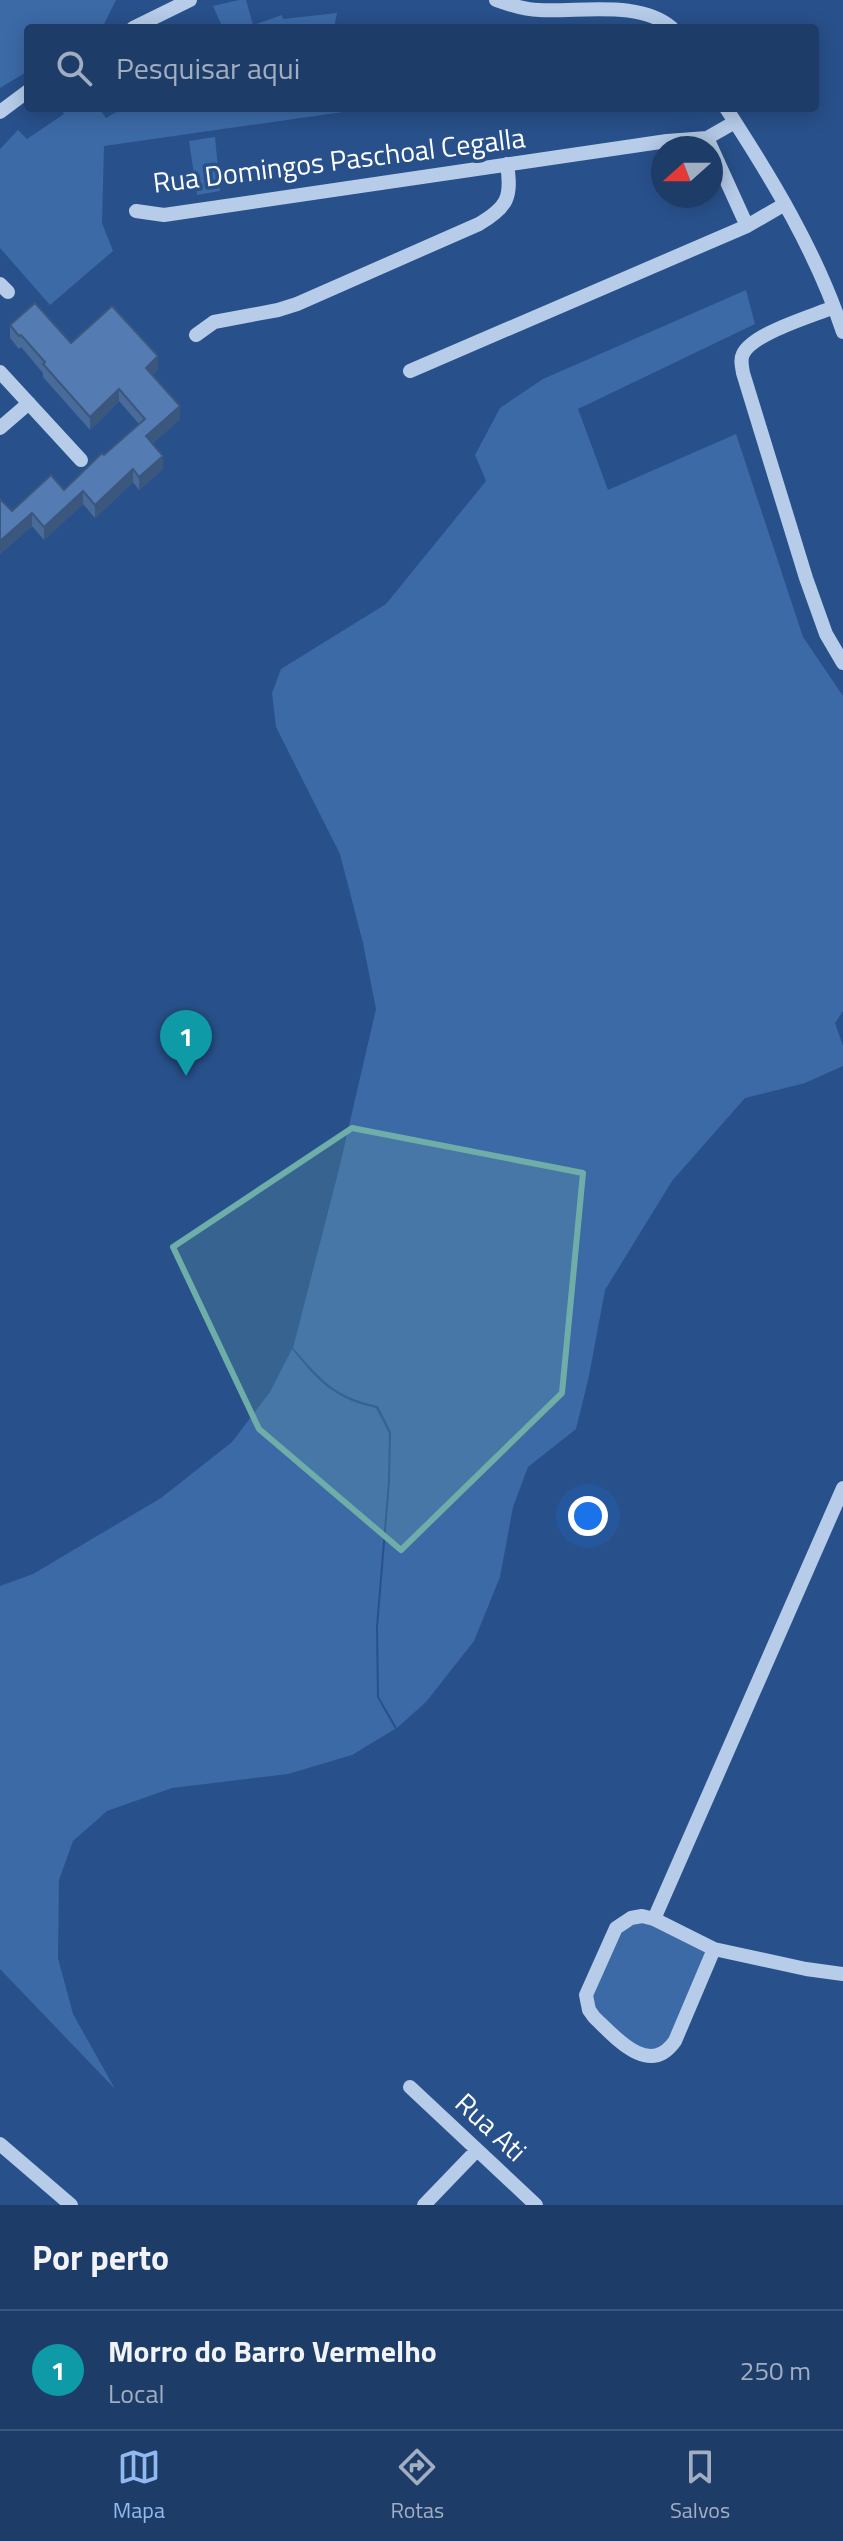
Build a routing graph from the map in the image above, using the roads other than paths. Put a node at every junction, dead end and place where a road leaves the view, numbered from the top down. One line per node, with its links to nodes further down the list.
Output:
1 (190, 0): 3 (street)
2 (496, 0): 4 (street)
3 (141, 24)
4 (669, 24)
5 (24, 94): 6 (street)
6 (0, 112)
7 (729, 112): 8 (street)
8 (735, 122): 9 (street, Rua Domingos Paschoal Cegalla); 13 (street)
9 (710, 136)
10 (651, 143): 11 (street, Rua Domingos Paschoal Cegalla)
11 (507, 164): 14 (street, Rua Domingos Paschoal Cegalla); 18 (street)
12 (723, 173): 15 (street)
13 (785, 204): 15 (street); 16 (street)
14 (136, 211)
15 (747, 226): 19 (street)
16 (834, 307): 17 (street); 24 (street)
17 (843, 332)
18 (196, 335)
19 (410, 371)
20 (0, 372): 21 (street)
21 (29, 403): 22 (street); 23 (street)
22 (0, 428)
23 (81, 460)
24 (843, 663)
25 (843, 1488): 26 (street)
26 (654, 1919): 27 (street); 27 (street)
27 (714, 1949): 28 (street)
28 (843, 1974)
29 (410, 2087): 31 (street, Rua Ati)
30 (0, 2144): 32 (street)
31 (477, 2150): 33 (street); 34 (street, Rua Ati)
32 (71, 2205)
33 (424, 2205)
34 (536, 2205)

